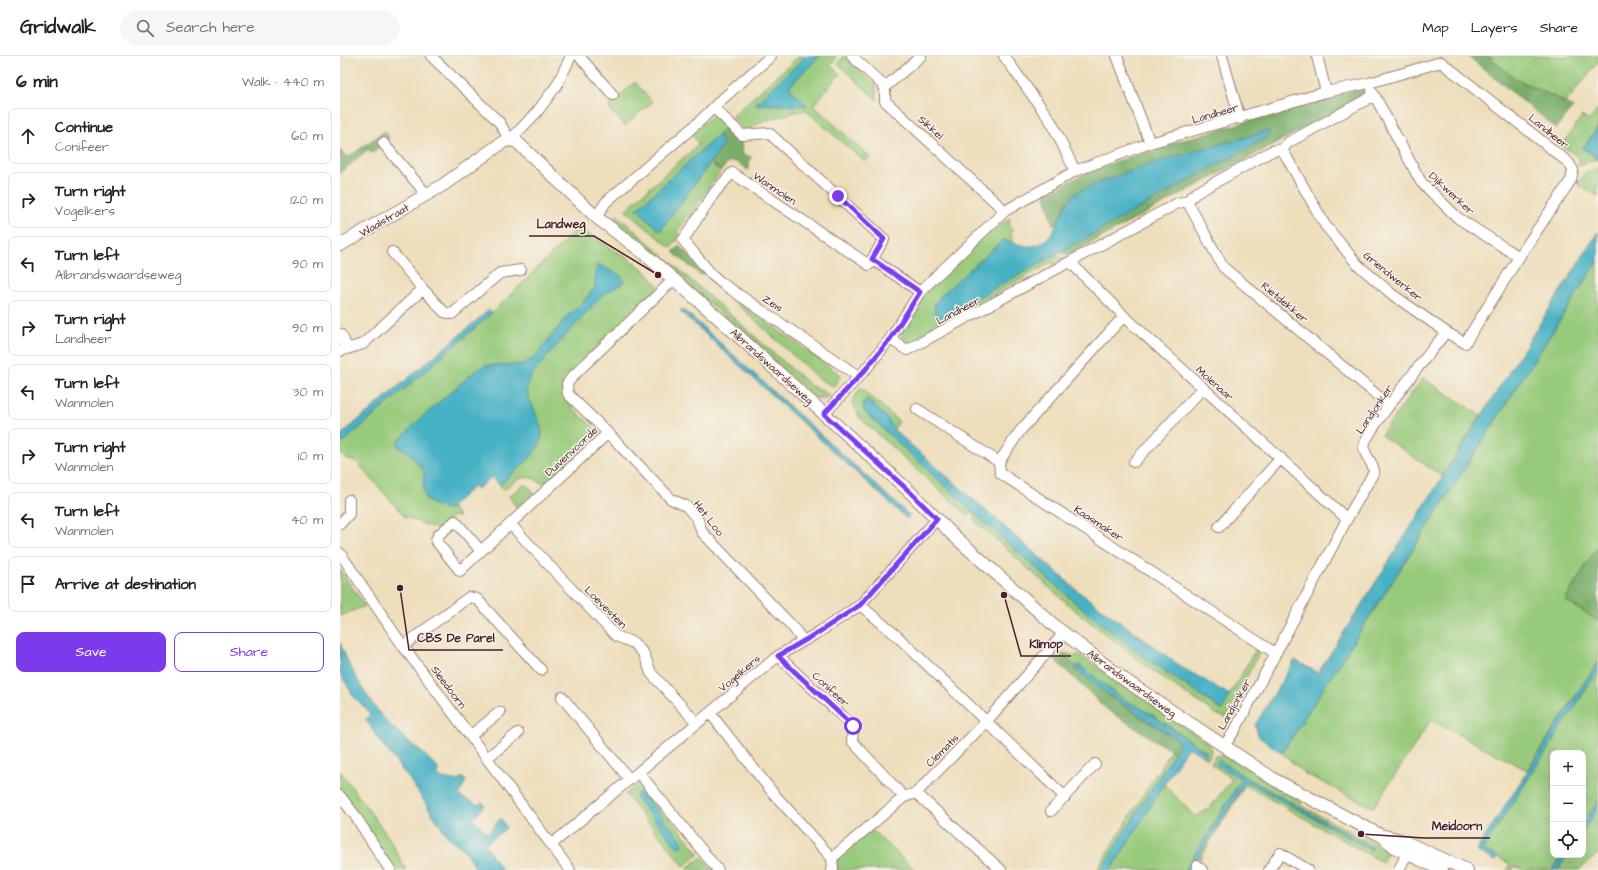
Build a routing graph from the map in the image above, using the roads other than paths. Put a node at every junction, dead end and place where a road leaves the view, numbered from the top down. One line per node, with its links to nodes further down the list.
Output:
1 (431, 56): 18 (street, Albrandswaardseweg)
2 (571, 56): 18 (street)
3 (579, 56): 14 (street)
4 (771, 56): 16 (street)
5 (852, 56): 12 (street)
6 (921, 56): 12 (street)
7 (1004, 56): 22 (street)
8 (1117, 56): 20 (street)
9 (1222, 56): 17 (street)
10 (1317, 56): 13 (street)
11 (1369, 83): 13 (street, Landheer); 15 (street, Dijkwerker); 30 (street, Landheer)
12 (885, 87): 25 (street, Sikkel)
13 (1326, 92): 17 (street, Landheer)
14 (613, 95)
15 (1373, 96): 21 (street, Landheer); 30 (street, Dijkwerker)
16 (714, 108): 26 (street); 31 (street)
17 (1240, 118): 20 (street, Landheer)
18 (510, 140): 23 (street, Waalstraat); 26 (street, Albrandswaardseweg)
19 (384, 143): 23 (street)
20 (1150, 144): 22 (street, Landheer)
21 (1282, 149): 24 (street, Landheer); 38 (street, Griendwerker)
22 (1076, 171): 25 (street, Landheer)
23 (428, 195): 28 (street, Waalstraat)
24 (1186, 201): 32 (street, Landheer); 44 (street, Rietdekker)
25 (1005, 210): 36 (street, Landheer)
26 (596, 217): 34 (street, Albrandswaardseweg)
27 (683, 240): 31 (street, Wanmolen); 42 (street, Zeis)
28 (340, 245)
29 (392, 252): 35 (street)
30 (1520, 257): 38 (street)
31 (872, 259): 36 (street, Wanmolen)
32 (1070, 262): 37 (street, Molenaar); 40 (street, Landheer)
33 (521, 270): 35 (street)
34 (674, 279): 46 (street, Albrandswaardseweg); 47 (street, Duivenvoorde)
35 (423, 289): 41 (street)
36 (920, 292): 40 (street, Landheer)
37 (1124, 316): 43 (street, Molenaar); 49 (street)
38 (1446, 332): 44 (street, Landjonker)
39 (340, 334): 41 (street)
40 (890, 339): 42 (street, Landheer)
41 (344, 350)
42 (858, 376): 46 (street, Landheer)
43 (1203, 388): 48 (street, Molenaar); 50 (street)
44 (1389, 405): 53 (street, Landjonker)
45 (918, 409): 49 (street, Kaasmaker)
46 (824, 414): 52 (street, Albrandswaardseweg)
47 (608, 433): 55 (street, Duivenvoorde); 61 (street, Het Loo)
48 (1281, 458): 53 (street, Molenaar); 56 (street)
49 (999, 462): 63 (street, Kaasmaker)
50 (1134, 462)
51 (349, 500): 54 (street)
52 (937, 519): 59 (street, Vogelkers); 60 (street, Albrandswaardseweg)
53 (1347, 519): 63 (street, Landjonker)
54 (340, 524)
55 (510, 524): 57 (street, Duivenvoorde); 70 (street, Loevestein)
56 (1219, 527)
57 (481, 551): 57 (street, Duivenvoorde)
58 (340, 553): 62 (street, Sleedoorn)
59 (860, 605): 61 (street, Vogelkers); 69 (street)
60 (1064, 633): 69 (street, Clematis); 73 (street, Albrandswaardseweg)
61 (803, 641): 64 (street, Vogelkers)
62 (403, 646): 65 (street); 72 (street, Sleedoorn)
63 (1275, 653): 73 (street, Landjonker)
64 (778, 656): 68 (street, Vogelkers); 80 (street, Conifeer)
65 (541, 670)
66 (562, 697): 77 (street)
67 (500, 712): 72 (street)
68 (710, 713): 70 (street, Vogelkers); 85 (street)
69 (986, 722): 78 (street, Clematis); 81 (street)
70 (697, 723): 76 (street, Vogelkers)
71 (518, 733): 74 (street)
72 (470, 736): 74 (street, Sleedoorn)
73 (1224, 746): 84 (street, Albrandswaardseweg)
74 (487, 758): 83 (street, Sleedoorn)
75 (1094, 764): 81 (street)
76 (639, 773): 77 (street, Vogelkers); 88 (street)
77 (630, 780): 83 (street, Vogelkers)
78 (916, 793): 80 (street, Clematis); 90 (street)
79 (340, 796): 86 (street)
80 (904, 797): 85 (street, Clematis)
81 (1065, 797): 82 (street)
82 (1051, 811)
83 (552, 844): 87 (street, Sleedoorn)
84 (1409, 849): 93 (street); 94 (street, Albrandswaardseweg); 95 (street, Albrandswaardseweg)
85 (832, 858): 89 (street)
86 (390, 870)
87 (570, 870)
88 (718, 870)
89 (832, 870)
90 (1001, 870)
91 (1269, 870): 92 (street)
92 (1308, 870)
93 (1399, 870)
94 (1442, 870)
95 (1467, 870)

